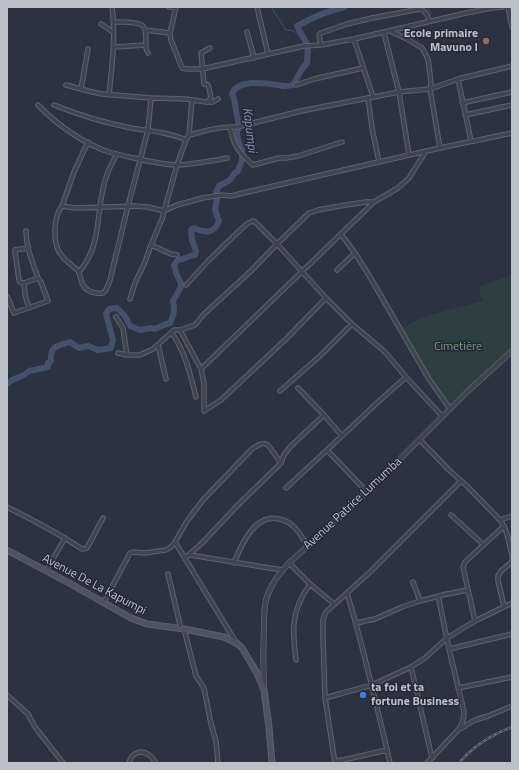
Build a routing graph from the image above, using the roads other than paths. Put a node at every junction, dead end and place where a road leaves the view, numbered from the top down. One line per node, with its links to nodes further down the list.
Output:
1 (112, 7): 8 (street)
2 (169, 7): 3 (street)
3 (176, 7): 16 (street)
4 (257, 7): 24 (street)
5 (502, 7): 7 (street)
6 (508, 7): 10 (street)
7 (429, 21): 12 (street); 19 (street)
8 (114, 22): 11 (street); 13 (street)
9 (101, 24): 13 (street)
10 (512, 27)
11 (145, 30): 16 (street); 18 (street)
12 (390, 31): 15 (street); 33 (street)
13 (114, 32): 20 (street)
14 (247, 32): 25 (street)
15 (384, 32): 17 (street); 34 (street)
16 (170, 33): 28 (street)
17 (354, 39): 19 (street); 27 (street)
18 (146, 45): 20 (street); 23 (street)
19 (321, 45): 24 (street)
20 (114, 47): 36 (street)
21 (210, 48): 28 (street)
22 (88, 49): 32 (street)
23 (148, 53)
24 (268, 54): 25 (street)
25 (254, 58): 28 (street)
26 (512, 66): 29 (street)
27 (363, 68): 31 (street); 37 (street)
28 (202, 69): 42 (street)
29 (458, 79): 33 (street); 43 (street)
30 (66, 85): 32 (street)
31 (296, 85)
32 (81, 89): 36 (street)
33 (430, 89): 34 (street); 57 (street)
34 (399, 92): 37 (street); 60 (street)
35 (512, 92): 43 (street)
36 (109, 95): 38 (street)
37 (373, 97): 39 (street)
38 (151, 98): 41 (street); 49 (street)
39 (368, 98): 48 (street); 63 (street)
40 (218, 99): 42 (street)
41 (192, 100): 42 (street); 51 (street)
42 (207, 102)
43 (462, 103): 47 (street)
44 (54, 104): 49 (street)
45 (38, 105): 55 (street)
46 (512, 105): 47 (street)
47 (465, 114): 54 (street)
48 (230, 127): 51 (street); 56 (street)
49 (148, 130): 53 (street); 62 (street)
50 (511, 133): 52 (street); 54 (street)
51 (189, 135): 53 (street)
52 (512, 139)
53 (186, 140): 64 (street)
54 (471, 141): 57 (street)
55 (88, 142): 59 (street); 66 (street)
56 (342, 142)
57 (440, 148): 58 (street)
58 (426, 151): 60 (street); 65 (street)
59 (117, 154): 62 (street); 68 (street)
60 (409, 155): 63 (street)
61 (227, 158): 64 (street)
62 (140, 159): 64 (street); 67 (street)
63 (379, 162): 69 (street)
64 (177, 165): 69 (street)
65 (374, 202): 71 (street); 72 (street)
66 (62, 206): 68 (street); 79 (street)
67 (128, 206): 68 (street); 69 (street); 79 (street)
68 (100, 207): 79 (street)
69 (164, 211): 73 (street)
70 (26, 231): 74 (street)
71 (341, 234): 75 (street); 78 (street)
72 (277, 244): 78 (street); 82 (street); 89 (street)
73 (151, 245): 76 (street); 84 (street)
74 (28, 248): 80 (street); 81 (street)
75 (355, 253): 77 (street); 101 (street)
76 (177, 255)
77 (337, 270)
78 (302, 271): 85 (street); 95 (street)
79 (79, 272)
80 (38, 278): 81 (street); 86 (street)
81 (24, 283): 86 (street)
82 (186, 285)
83 (7, 296): 86 (street)
84 (130, 298)
85 (326, 298): 88 (street); 95 (street)
86 (29, 308)
87 (116, 317): 94 (street)
88 (352, 324): 96 (street); 99 (street)
89 (180, 330): 90 (street); 95 (street)
90 (172, 333): 91 (street); 100 (street)
91 (158, 344): 94 (street); 97 (street)
92 (118, 352): 94 (street)
93 (512, 352): 101 (street, Avenue Patrice Lumumba)
94 (128, 355)
95 (201, 369)
96 (406, 377): 103 (street); 104 (street)
97 (166, 379)
98 (298, 388): 102 (street)
99 (280, 391)
100 (196, 397)
101 (450, 409): 103 (street, Avenue Patrice Lumumba)
102 (324, 415): 104 (street); 107 (street)
103 (442, 416): 105 (street, Avenue Patrice Lumumba)
104 (342, 436): 106 (street)
105 (420, 440): 108 (street); 110 (street, Avenue Patrice Lumumba)
106 (327, 450): 109 (street); 110 (street)
107 (282, 463): 118 (street); 122 (street)
108 (461, 481): 115 (street); 134 (street)
109 (286, 488)
110 (367, 492): 120 (street, Avenue Patrice Lumumba)
111 (7, 507): 117 (street)
112 (451, 515): 119 (street)
113 (512, 516): 115 (street)
114 (103, 518): 117 (street)
115 (500, 520): 116 (street)
116 (504, 526): 119 (street); 123 (street)
117 (65, 538): 128 (street)
118 (175, 542): 124 (street); 137 (street)
119 (484, 545): 133 (street)
120 (308, 546): 126 (street); 127 (street, Avenue Patrice Lumumba)
121 (7, 550): 128 (main road, Avenue De La Kapumpi)
122 (190, 555): 124 (street); 126 (street)
123 (512, 555)
124 (185, 558): 146 (street)
125 (512, 562): 140 (street)
126 (234, 563): 129 (street)
127 (289, 563): 129 (street, Avenue Patrice Lumumba); 132 (street)
128 (46, 570): 137 (main road, Avenue De La Kapumpi)
129 (282, 570): 153 (street, Avenue Patrice Lumumba)
130 (168, 574): 143 (street)
131 (413, 582): 136 (street)
132 (310, 584): 139 (street); 148 (street)
133 (468, 590): 135 (street); 141 (street)
134 (347, 593): 139 (street); 142 (street)
135 (439, 596): 136 (street); 145 (street)
136 (420, 601): 142 (street)
137 (104, 602): 143 (main road, Avenue De La Kapumpi)
138 (512, 603): 140 (street)
139 (334, 604): 155 (street)
140 (504, 606): 141 (street)
141 (476, 621): 145 (street)
142 (356, 623): 151 (street)
143 (183, 629): 146 (main road, Avenue De La Kapumpi); 164 (street)
144 (512, 634): 147 (street)
145 (447, 638): 147 (street); 149 (street)
146 (238, 644): 153 (main road)
147 (449, 649): 152 (street)
148 (296, 660)
149 (411, 667): 151 (street); 159 (street)
150 (512, 677): 152 (street)
151 (372, 685): 155 (street); 158 (street)
152 (458, 688): 157 (street)
153 (264, 690): 165 (main road)
154 (7, 694): 161 (street)
155 (325, 698): 160 (street)
156 (512, 706): 157 (street)
157 (459, 729): 159 (street)
158 (387, 750): 160 (street); 166 (street)
159 (432, 758): 167 (street)
160 (335, 762)
161 (63, 763)
162 (129, 763): 163 (street)
163 (156, 763)
164 (218, 763)
165 (272, 763)
166 (390, 763)
167 (427, 763)

